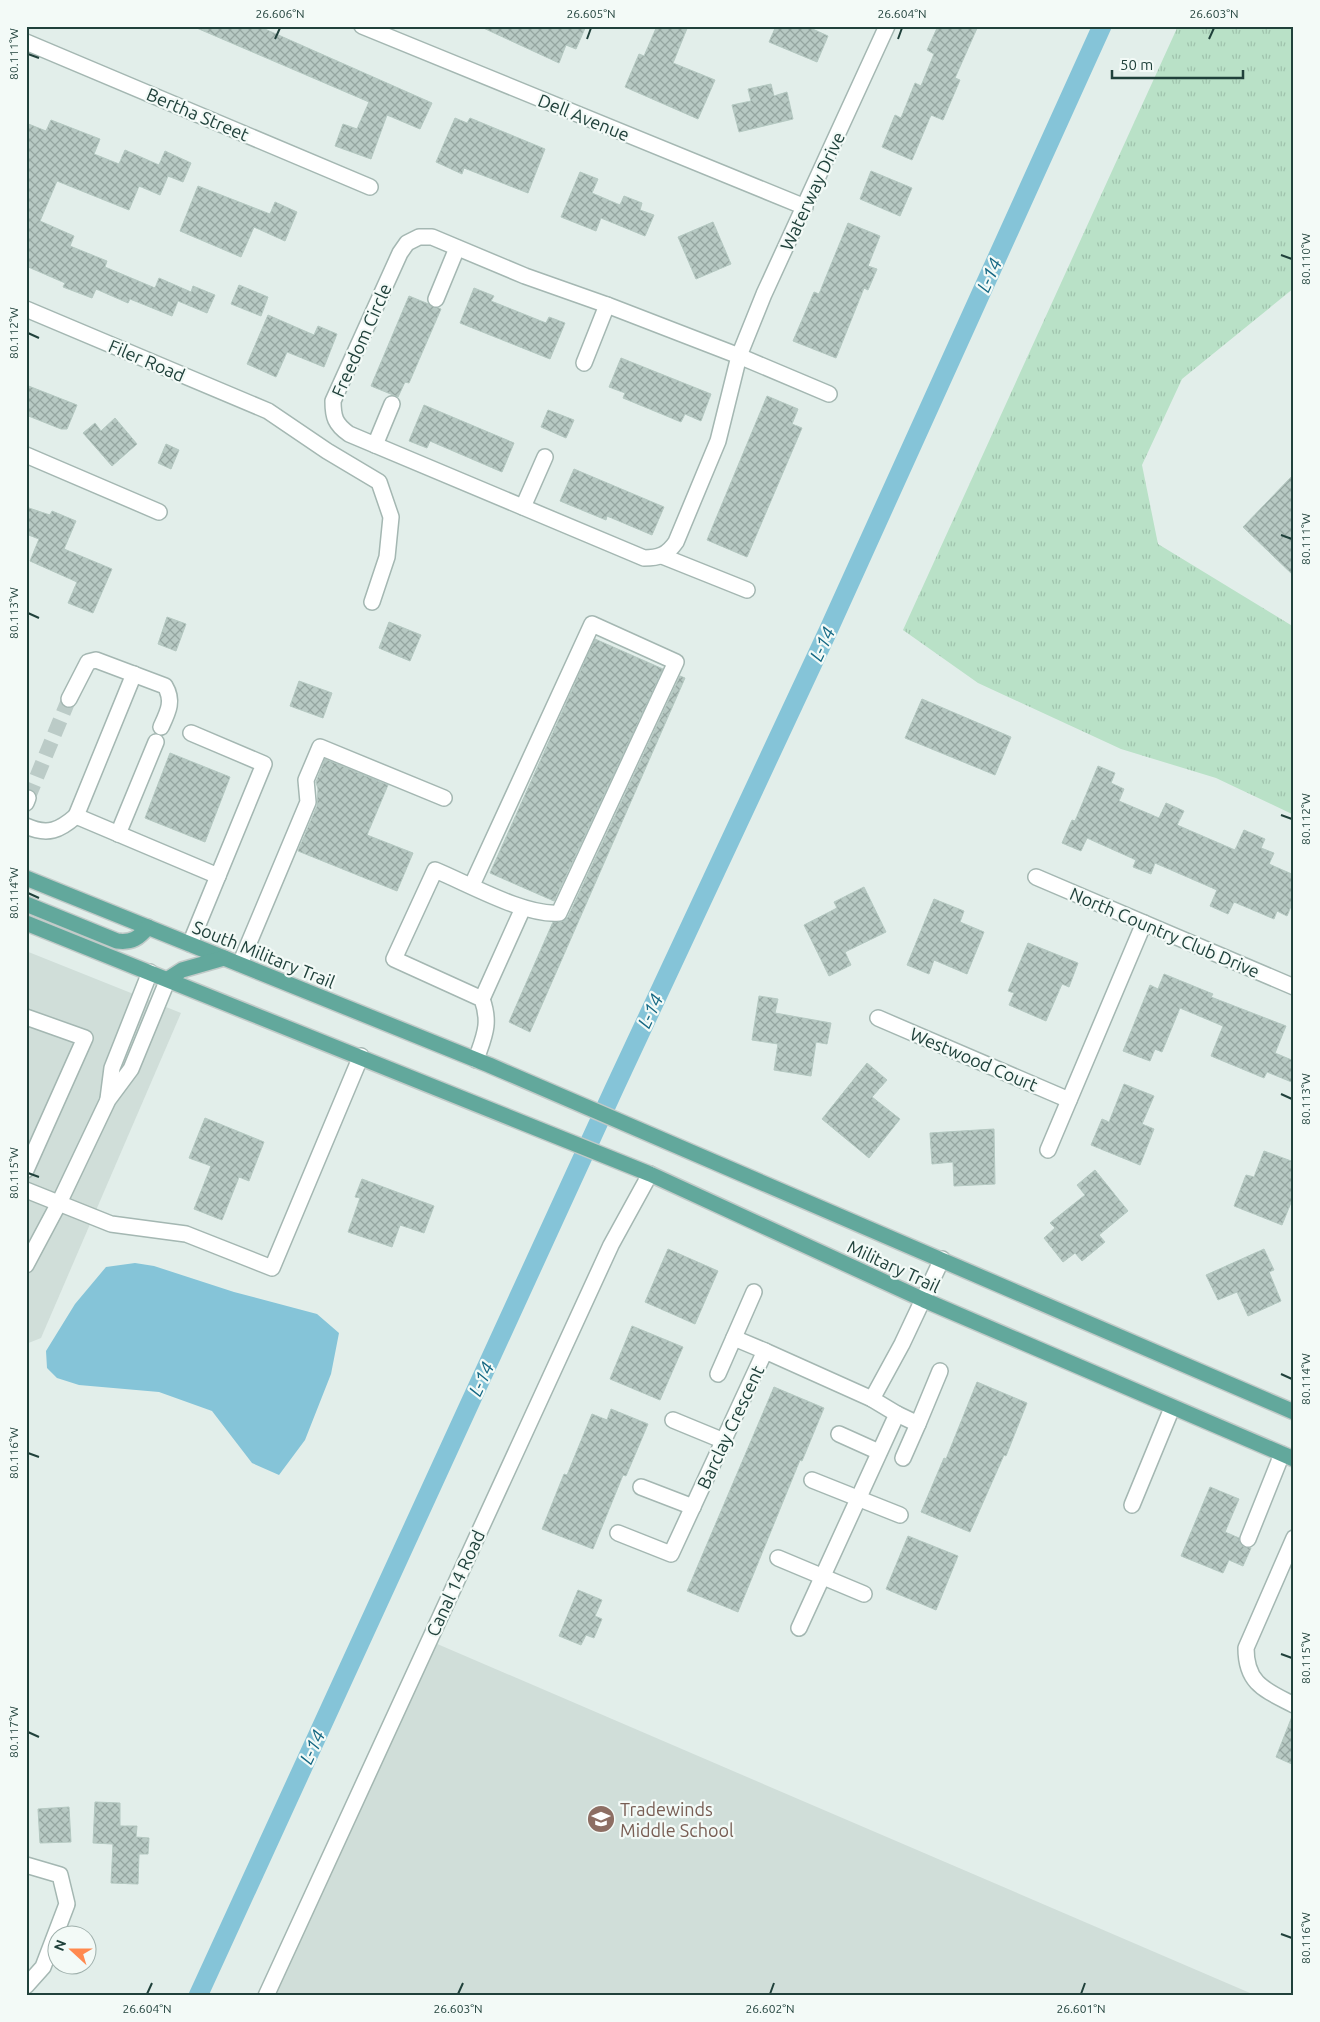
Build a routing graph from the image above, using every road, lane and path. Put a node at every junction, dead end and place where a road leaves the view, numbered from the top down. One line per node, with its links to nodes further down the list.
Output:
1 (362, 26): 5 (street, Dell Avenue)
2 (887, 26): 5 (street, Waterway Drive)
3 (26, 42): 4 (street, Bertha Street)
4 (370, 187)
5 (805, 207): 10 (street, Waterway Drive)
6 (457, 248): 7 (street); 8 (street, Freedom Circle); 14 (street, Freedom Circle)
7 (436, 299)
8 (607, 305): 10 (street, Freedom Circle); 11 (street)
9 (26, 309): 21 (street, Filer Road)
10 (739, 356): 12 (street, Freedom Circle); 19 (street)
11 (584, 363)
12 (829, 394)
13 (392, 404): 14 (street)
14 (374, 445): 17 (street, Freedom Circle)
15 (26, 455): 18 (street)
16 (545, 457): 17 (street)
17 (523, 507): 19 (street, Freedom Circle)
18 (159, 512)
19 (662, 556): 20 (street)
20 (747, 590)
21 (372, 602)
22 (134, 674): 23 (street); 24 (street); 28 (street)
23 (69, 699)
24 (162, 727)
25 (191, 733): 31 (street)
26 (156, 742): 30 (street)
27 (444, 798): 42 (street)
28 (76, 816): 29 (street); 30 (street)
29 (26, 826)
30 (118, 834): 31 (street)
31 (218, 876): 40 (street)
32 (1036, 877): 38 (street, North Country Club Drive)
33 (26, 878): 39 (main road, South Military Trail)
34 (472, 885): 36 (street); 36 (street); 46 (street)
35 (26, 904): 39 (main road)
36 (523, 908): 46 (street)
37 (26, 922): 43 (main road)
38 (1144, 923): 45 (street, North Country Club Drive); 52 (street)
39 (148, 928): 40 (main road, South Military Trail)
40 (190, 944): 41 (main road, South Military Trail)
41 (224, 958): 42 (main road, South Military Trail); 44 (main road)
42 (240, 964): 50 (main road, South Military Trail)
43 (150, 972): 44 (main road); 51 (street)
44 (168, 979): 49 (main road); 51 (street)
45 (1294, 987)
46 (482, 999): 50 (street)
47 (26, 1016): 54 (street)
48 (878, 1018): 52 (street, Westwood Court)
49 (361, 1056): 55 (main road, Military Trail); 57 (street)
50 (482, 1063): 58 (main road, Military Trail)
51 (108, 1100): 57 (street)
52 (1069, 1100): 53 (street)
53 (1048, 1150)
54 (26, 1170)
55 (650, 1174): 61 (main road, Military Trail); 93 (street, Canal 14 Road)
56 (26, 1190): 57 (street)
57 (59, 1203): 59 (street)
58 (942, 1259): 61 (street); 68 (main road, Military Trail)
59 (26, 1265)
60 (754, 1292): 62 (street)
61 (924, 1300): 66 (street); 67 (main road, Military Trail)
62 (734, 1338): 63 (street); 65 (street)
63 (765, 1352): 66 (street, Barclay Crescent); 73 (street, Barclay Crescent)
64 (940, 1371): 71 (street)
65 (718, 1374)
66 (872, 1399): 69 (street, Barclay Crescent)
67 (1172, 1408): 75 (main road, Military Trail); 80 (street)
68 (1294, 1412)
69 (897, 1414): 71 (street, Barclay Crescent); 74 (street)
70 (672, 1420): 73 (street)
71 (918, 1424): 76 (street)
72 (839, 1434): 74 (street)
73 (724, 1441): 81 (street, Barclay Crescent)
74 (879, 1452): 79 (street)
75 (1288, 1457): 85 (street)
76 (903, 1458)
77 (812, 1480): 79 (street)
78 (641, 1487): 81 (street)
79 (858, 1498): 82 (street); 87 (street)
80 (1132, 1504)
81 (693, 1507): 83 (street, Barclay Crescent)
82 (900, 1515)
83 (618, 1533)
84 (1294, 1538): 90 (street)
85 (1248, 1540)
86 (778, 1558): 87 (street)
87 (823, 1576): 88 (street); 89 (street)
88 (864, 1594)
89 (799, 1628)
90 (1294, 1705)
91 (26, 1865): 92 (street)
92 (26, 1986)
93 (266, 1996)

